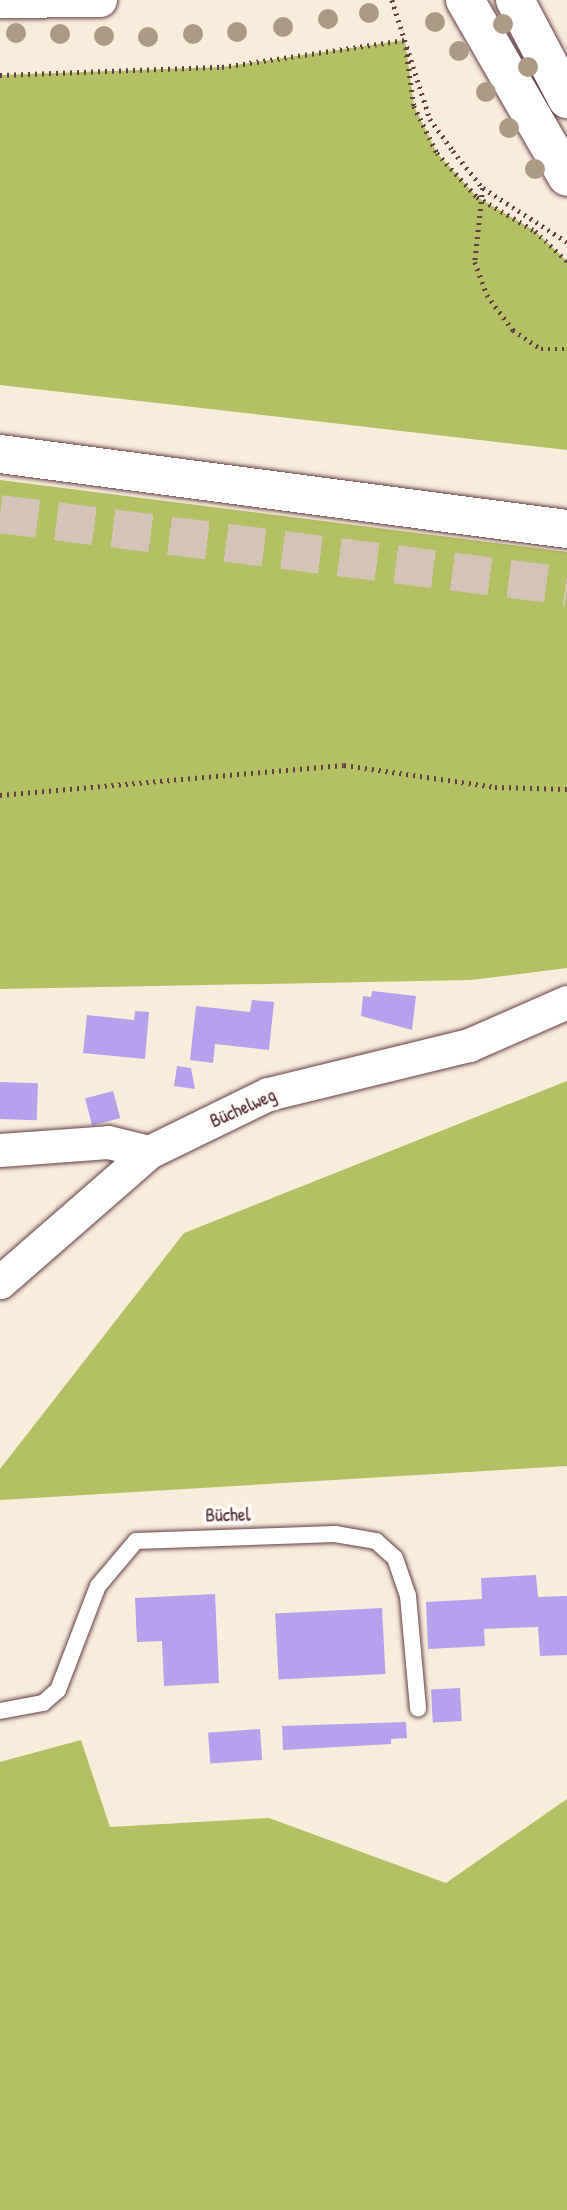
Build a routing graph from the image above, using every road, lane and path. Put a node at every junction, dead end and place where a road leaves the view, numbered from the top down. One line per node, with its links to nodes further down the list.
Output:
1 (100, 0): 5 (street)
2 (392, 0): 6 (path)
3 (465, 0): 9 (main road)
4 (515, 0): 8 (main road)
5 (0, 1)
6 (405, 40): 7 (path); 10 (path); 11 (path)
7 (0, 75)
8 (567, 99)
9 (567, 177)
10 (483, 188): 11 (path); 12 (path)
11 (477, 197): 13 (path); 14 (path)
12 (567, 242)
13 (567, 261)
14 (567, 349)
15 (0, 454): 16 (main road)
16 (567, 529)
17 (567, 789): 18 (path)
18 (0, 796)
19 (567, 1002): 21 (street, Büchelweg)
20 (0, 1150): 21 (street)
21 (149, 1152): 22 (street, Büchelweg)
22 (0, 1282)
23 (418, 1709): 24 (lane, Büchel)
24 (0, 1711)

